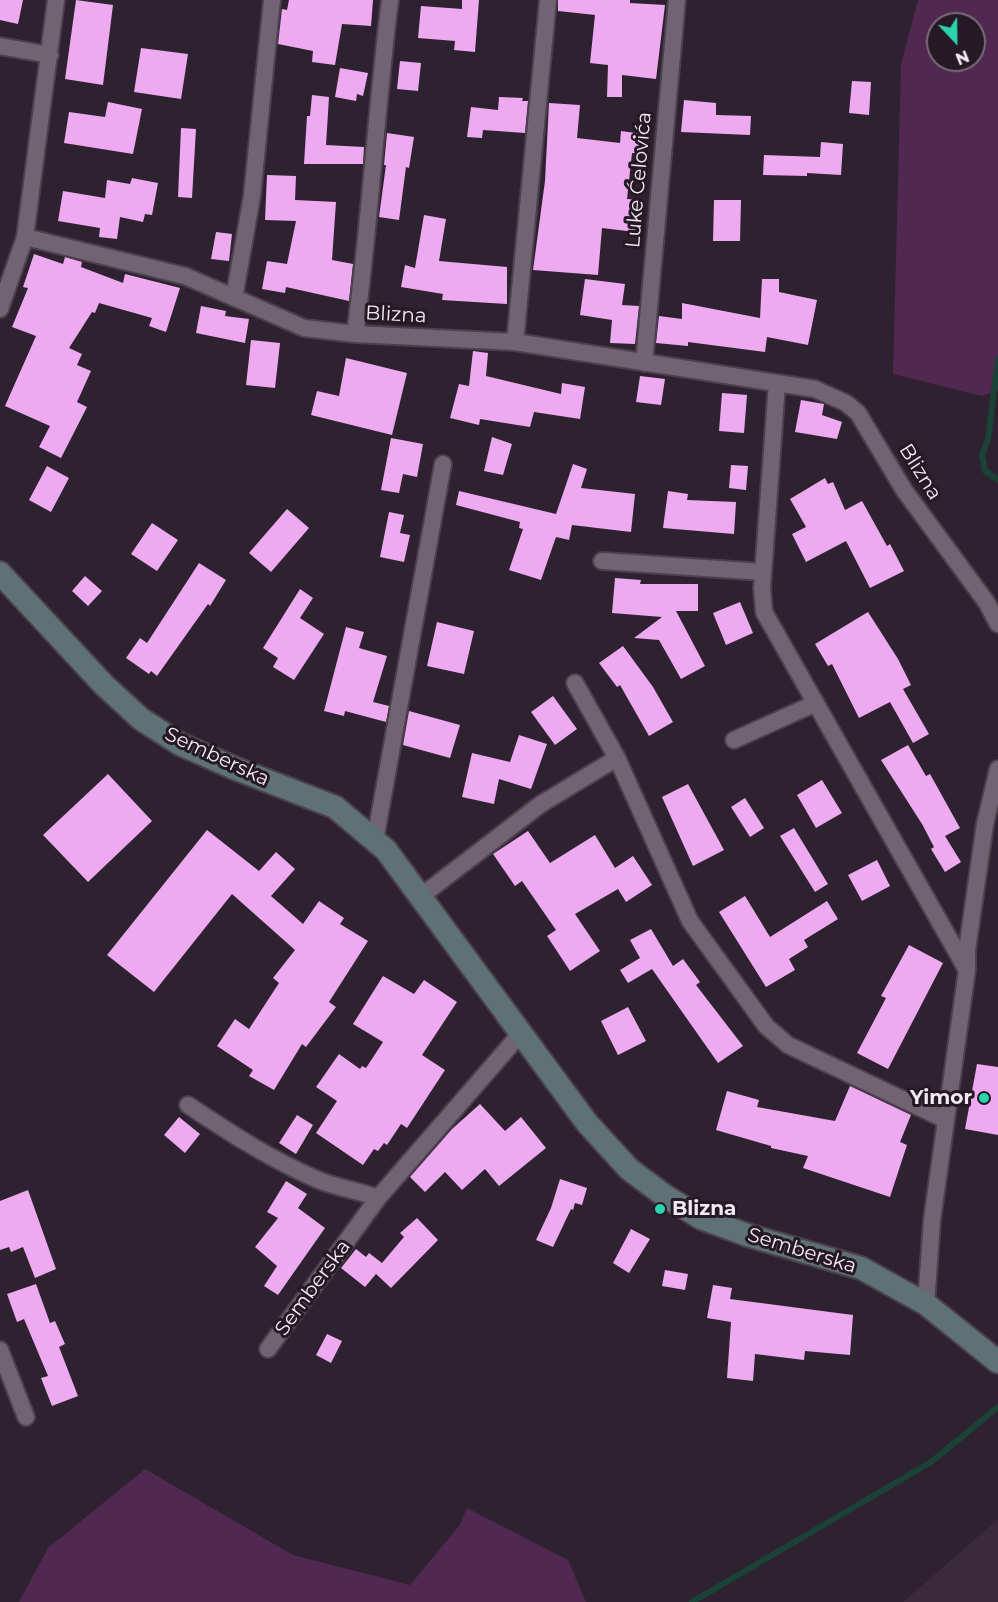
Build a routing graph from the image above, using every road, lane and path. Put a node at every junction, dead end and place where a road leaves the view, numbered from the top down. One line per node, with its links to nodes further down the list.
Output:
1 (56, 0): 7 (street)
2 (272, 0): 9 (street)
3 (390, 0): 11 (street)
4 (548, 0): 12 (street)
5 (676, 0): 13 (street, Luke Ćelovića)
6 (0, 46): 7 (street)
7 (50, 55): 8 (street)
8 (25, 237): 9 (street, Blizna); 10 (street)
9 (234, 298): 11 (street, Blizna)
10 (0, 309)
11 (355, 334): 12 (street, Blizna)
12 (515, 342): 13 (street, Blizna)
13 (644, 363): 14 (street, Blizna)
14 (777, 383): 17 (street); 19 (street, Blizna)
15 (443, 464): 25 (street)
16 (602, 561): 17 (street)
17 (763, 572): 21 (street)
18 (0, 573): 25 (main road, Semberska)
19 (998, 624)
20 (575, 683): 23 (street)
21 (816, 703): 22 (street); 27 (street)
22 (734, 740)
23 (617, 758): 26 (street); 30 (street)
24 (998, 769): 27 (street)
25 (375, 840): 26 (main road, Semberska)
26 (420, 897): 28 (main road, Semberska)
27 (967, 970): 30 (street)
28 (521, 1033): 31 (street, Semberska); 32 (main road, Semberska)
29 (188, 1105): 31 (street)
30 (946, 1120): 32 (street)
31 (378, 1198): 33 (street, Semberska)
32 (926, 1304): 35 (main road, Semberska)
33 (268, 1349)
34 (0, 1350): 36 (street)
35 (996, 1360)
36 (26, 1417)

